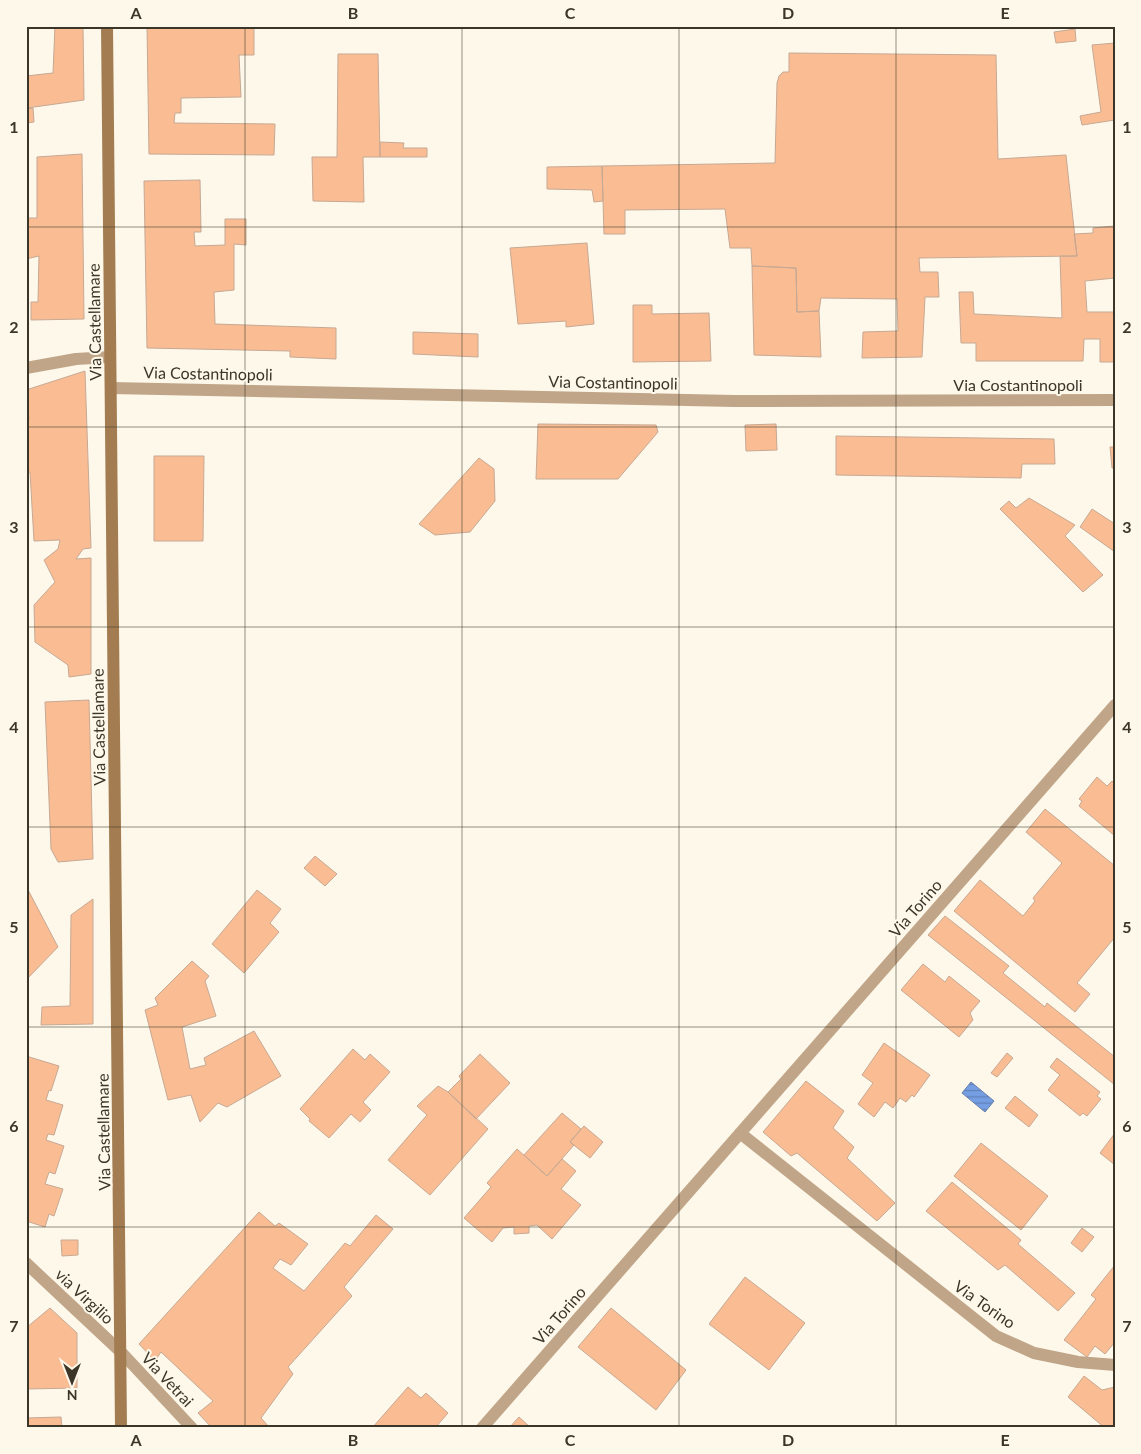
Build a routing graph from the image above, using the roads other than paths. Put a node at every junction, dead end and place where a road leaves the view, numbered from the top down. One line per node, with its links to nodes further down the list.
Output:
1 (107, 26): 2 (main road, Via Castellamare)
2 (110, 356): 3 (street); 4 (main road, Via Castellamare)
3 (26, 368)
4 (111, 388): 5 (street, Via Costantinopoli); 9 (main road, Via Castellamare)
5 (1115, 400)
6 (1115, 705): 7 (street, Via Torino)
7 (740, 1133): 10 (street, Via Torino); 13 (street, Via Torino)
8 (26, 1263): 9 (street, via Virgilio)
9 (121, 1352): 11 (main road, Via Castellamare); 12 (street, Via Vetrai)
10 (1115, 1365)
11 (121, 1428)
12 (192, 1428)
13 (482, 1428)

